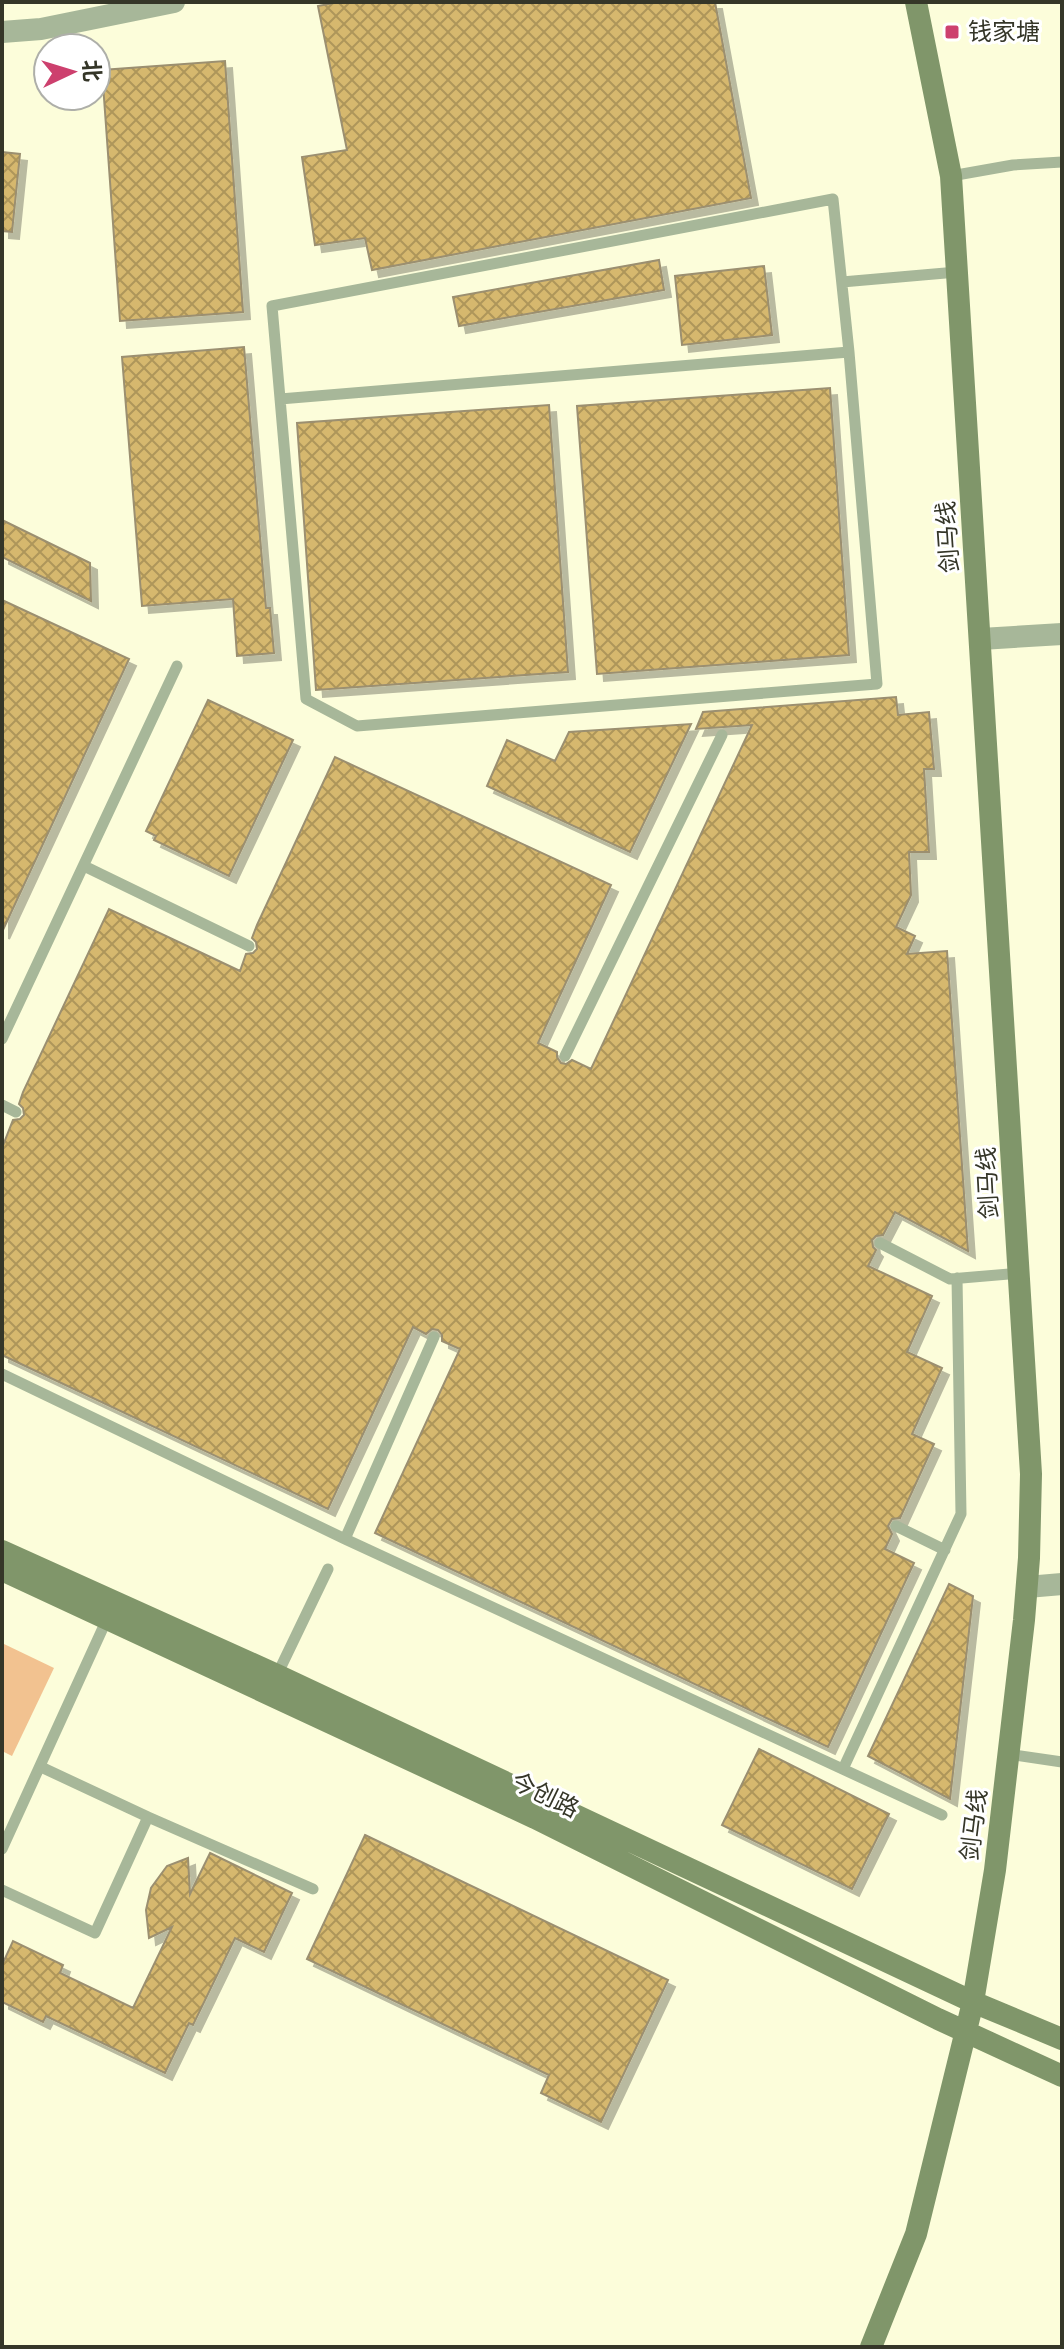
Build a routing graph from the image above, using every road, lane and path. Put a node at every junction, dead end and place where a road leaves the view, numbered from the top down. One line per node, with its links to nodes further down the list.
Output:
1 (174, 2): 3 (street)
2 (916, 2): 5 (main road, 剑马线)
3 (2, 32)
4 (1062, 162): 5 (lane)
5 (951, 176): 6 (main road, 剑马线)
6 (957, 272): 7 (lane); 11 (main road, 剑马线)
7 (842, 282): 8 (lane); 9 (lane)
8 (849, 352): 9 (lane); 9 (lane)
9 (280, 399)
10 (1062, 634): 11 (street)
11 (981, 639): 21 (main road, 剑马线)
12 (177, 666): 14 (lane)
13 (722, 735): 17 (lane)
14 (84, 866): 15 (lane); 16 (lane)
15 (249, 946)
16 (2, 1039)
17 (565, 1056)
18 (2, 1105): 19 (lane)
19 (16, 1112)
20 (880, 1243): 22 (lane)
21 (1020, 1273): 22 (lane); 32 (main road, 剑马线)
22 (957, 1278): 27 (lane)
23 (434, 1337): 26 (lane)
24 (2, 1374): 26 (lane)
25 (896, 1526): 27 (lane)
26 (345, 1539): 38 (lane)
27 (945, 1550): 38 (lane)
28 (2, 1551): 34 (main road, 今创路)
29 (328, 1569): 34 (lane)
30 (2, 1570): 33 (main road, 今创路)
31 (1062, 1584): 32 (street)
32 (1027, 1587): 35 (main road, 剑马线)
33 (107, 1619): 37 (lane); 45 (main road, 今创路)
34 (277, 1675): 44 (main road, 今创路)
35 (1008, 1754): 36 (lane); 44 (main road, 剑马线)
36 (1062, 1762)
37 (41, 1767): 40 (lane); 41 (lane)
38 (843, 1769): 39 (lane)
39 (942, 1815)
40 (148, 1817): 42 (lane); 43 (lane)
41 (2, 1849)
42 (313, 1889)
43 (2, 1890)
44 (973, 2002): 45 (main road, 剑马线); 46 (main road, 今创路)
45 (965, 2031): 47 (main road, 今创路); 48 (main road, 剑马线)
46 (1062, 2039)
47 (1062, 2076)
48 (871, 2347)

